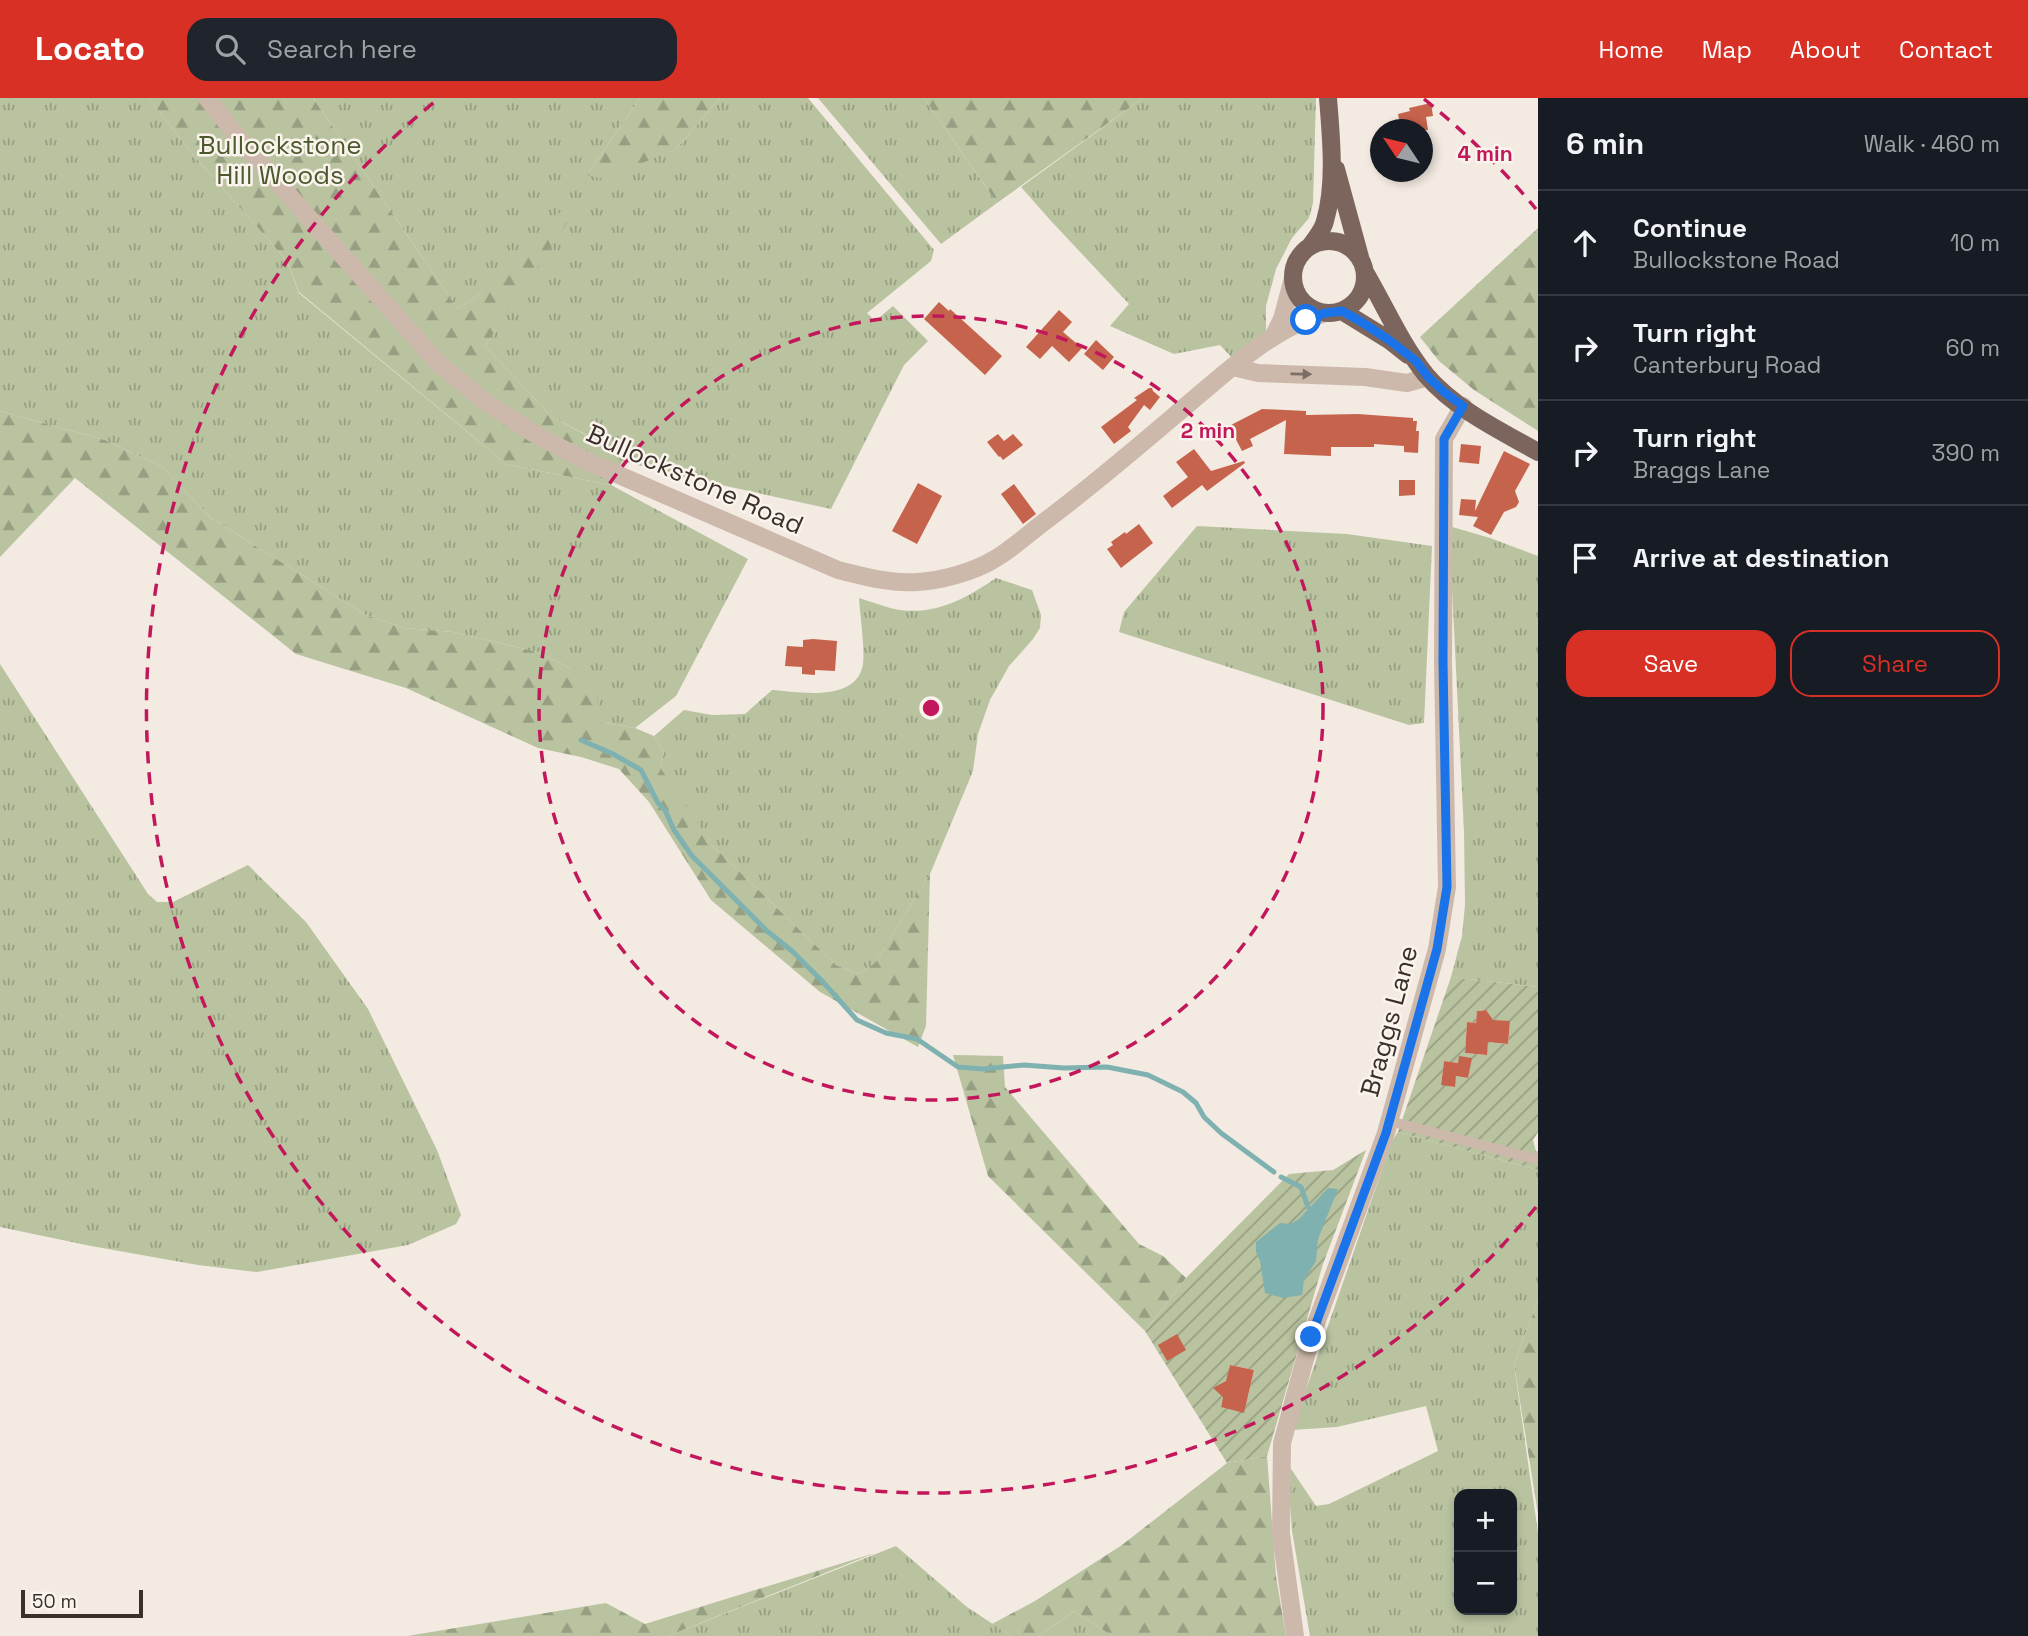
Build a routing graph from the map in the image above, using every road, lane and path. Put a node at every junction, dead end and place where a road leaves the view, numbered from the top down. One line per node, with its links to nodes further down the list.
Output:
1 (207, 98): 10 (street, Bullockstone Road)
2 (1328, 98): 3 (main road)
3 (1332, 155): 4 (main road); 5 (main road)
4 (1311, 245): 5 (main road); 6 (main road)
5 (1362, 264): 7 (main road); 9 (main road)
6 (1293, 278): 7 (main road); 8 (street)
7 (1333, 312): 8 (street, Bullockstone Road); 9 (main road)
8 (1273, 337): 10 (street, Bullockstone Road)
9 (1416, 361): 11 (main road)
10 (1233, 367): 11 (street, one-way to 11)
11 (1428, 377): 12 (main road)
12 (1463, 406): 13 (main road); 14 (street, Braggs Lane)
13 (1538, 452)
14 (1389, 1121): 15 (lane); 16 (street, Braggs Lane)
15 (1538, 1156)
16 (1295, 1636)

